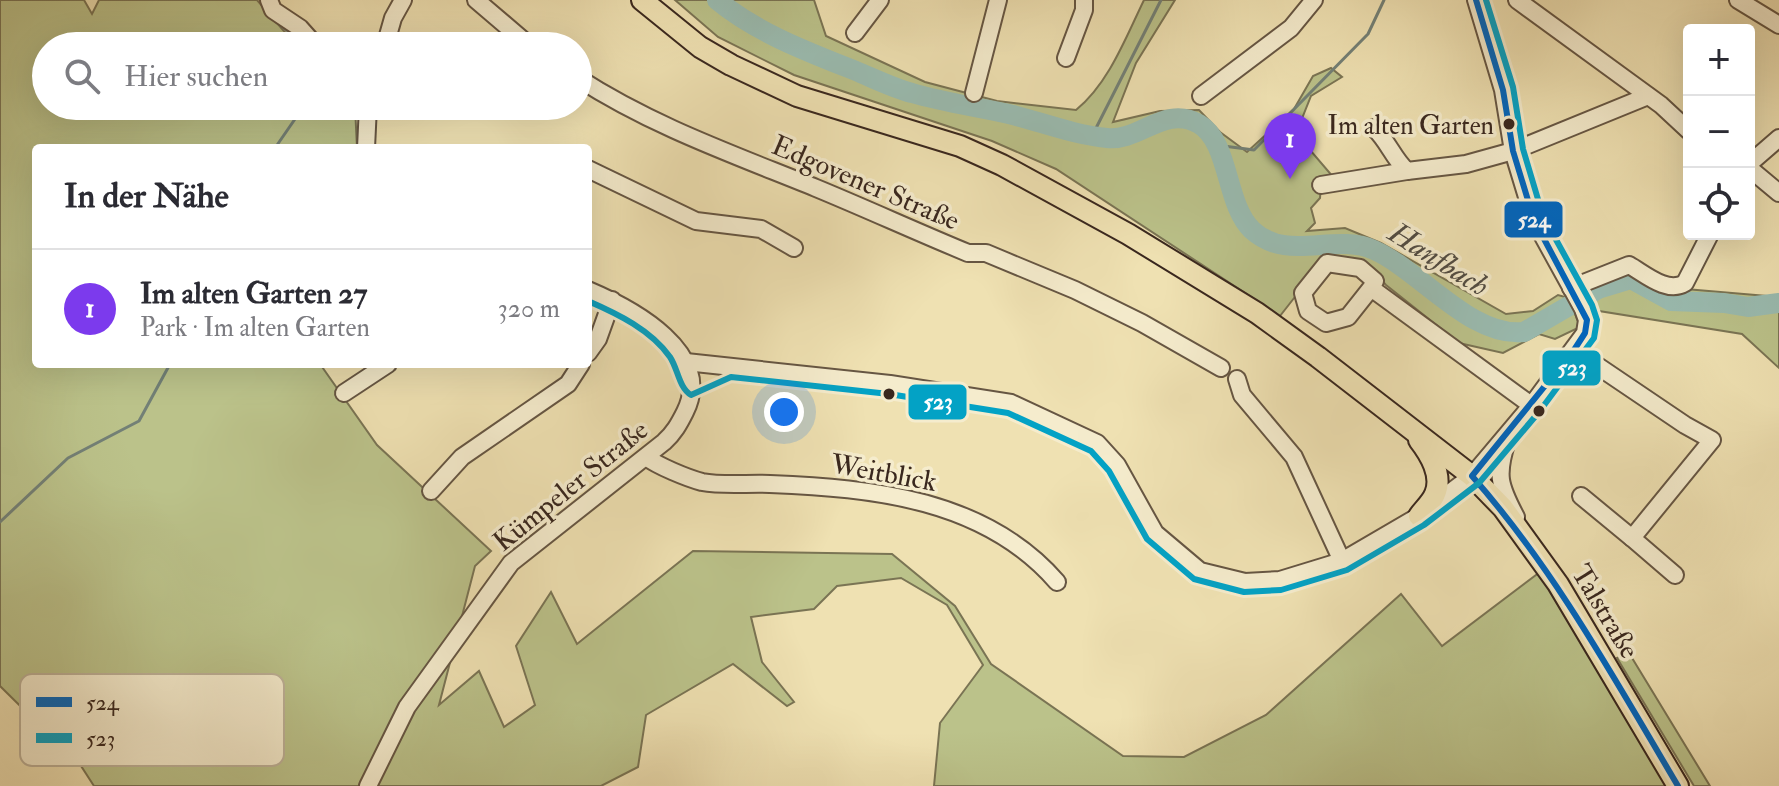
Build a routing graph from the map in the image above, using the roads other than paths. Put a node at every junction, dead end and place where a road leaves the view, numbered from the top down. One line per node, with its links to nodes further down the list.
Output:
1 (269, 0): 13 (street)
2 (403, 0): 14 (street)
3 (476, 0): 15 (street)
4 (642, 0): 51 (main road, Talstraße)
5 (880, 0): 16 (street)
6 (998, 0): 19 (street)
7 (1084, 0): 17 (street)
8 (1314, 0): 20 (street)
9 (1476, 0): 27 (street)
10 (1517, 0): 21 (street)
11 (1738, 0): 12 (street)
12 (1779, 25)
13 (304, 32)
14 (389, 32)
15 (514, 32)
16 (855, 33)
17 (1066, 58)
18 (592, 86): 46 (street, Edgovener Straße)
19 (974, 93)
20 (1201, 96)
21 (1648, 96): 23 (street); 27 (street)
22 (367, 120): 26 (street)
23 (1683, 126)
24 (1374, 128): 31 (street)
25 (1779, 138): 28 (street)
26 (366, 144)
27 (1513, 151): 31 (street); 38 (street)
28 (1755, 160)
29 (1751, 168): 33 (street)
30 (592, 171): 35 (street)
31 (1407, 171): 32 (street)
32 (1321, 185)
33 (1779, 193)
34 (1707, 240): 38 (street)
35 (794, 248)
36 (1371, 288): 50 (street)
37 (592, 292): 39 (street)
38 (1576, 297): 41 (street)
39 (612, 300): 40 (street); 42 (street)
40 (592, 347)
41 (1574, 350): 50 (street); 60 (street)
42 (686, 362): 43 (street); 48 (street)
43 (729, 367): 48 (street); 62 (street)
44 (382, 368): 49 (street)
45 (578, 368): 57 (street)
46 (1221, 368)
47 (1237, 379): 62 (street)
48 (693, 385): 53 (street, Kümpeler Straße)
49 (344, 393)
50 (1531, 405): 52 (street)
51 (1409, 427): 56 (main road, Talstraße); 59 (main road)
52 (1509, 432): 56 (street); 61 (street)
53 (664, 442): 54 (street, Kümpeler Straße); 55 (street)
54 (646, 457): 55 (street, Weitblick); 65 (street, Kümpeler Straße)
55 (681, 473): 64 (street, Weitblick)
56 (1472, 476): 59 (street); 61 (main road, Talstraße)
57 (431, 491)
58 (1581, 496): 60 (street)
59 (1419, 516): 62 (street)
60 (1632, 538): 63 (street)
61 (1530, 545): 66 (main road, Talstraße)
62 (1342, 561)
63 (1675, 575)
64 (1057, 582)
65 (368, 786)
66 (1678, 786)

